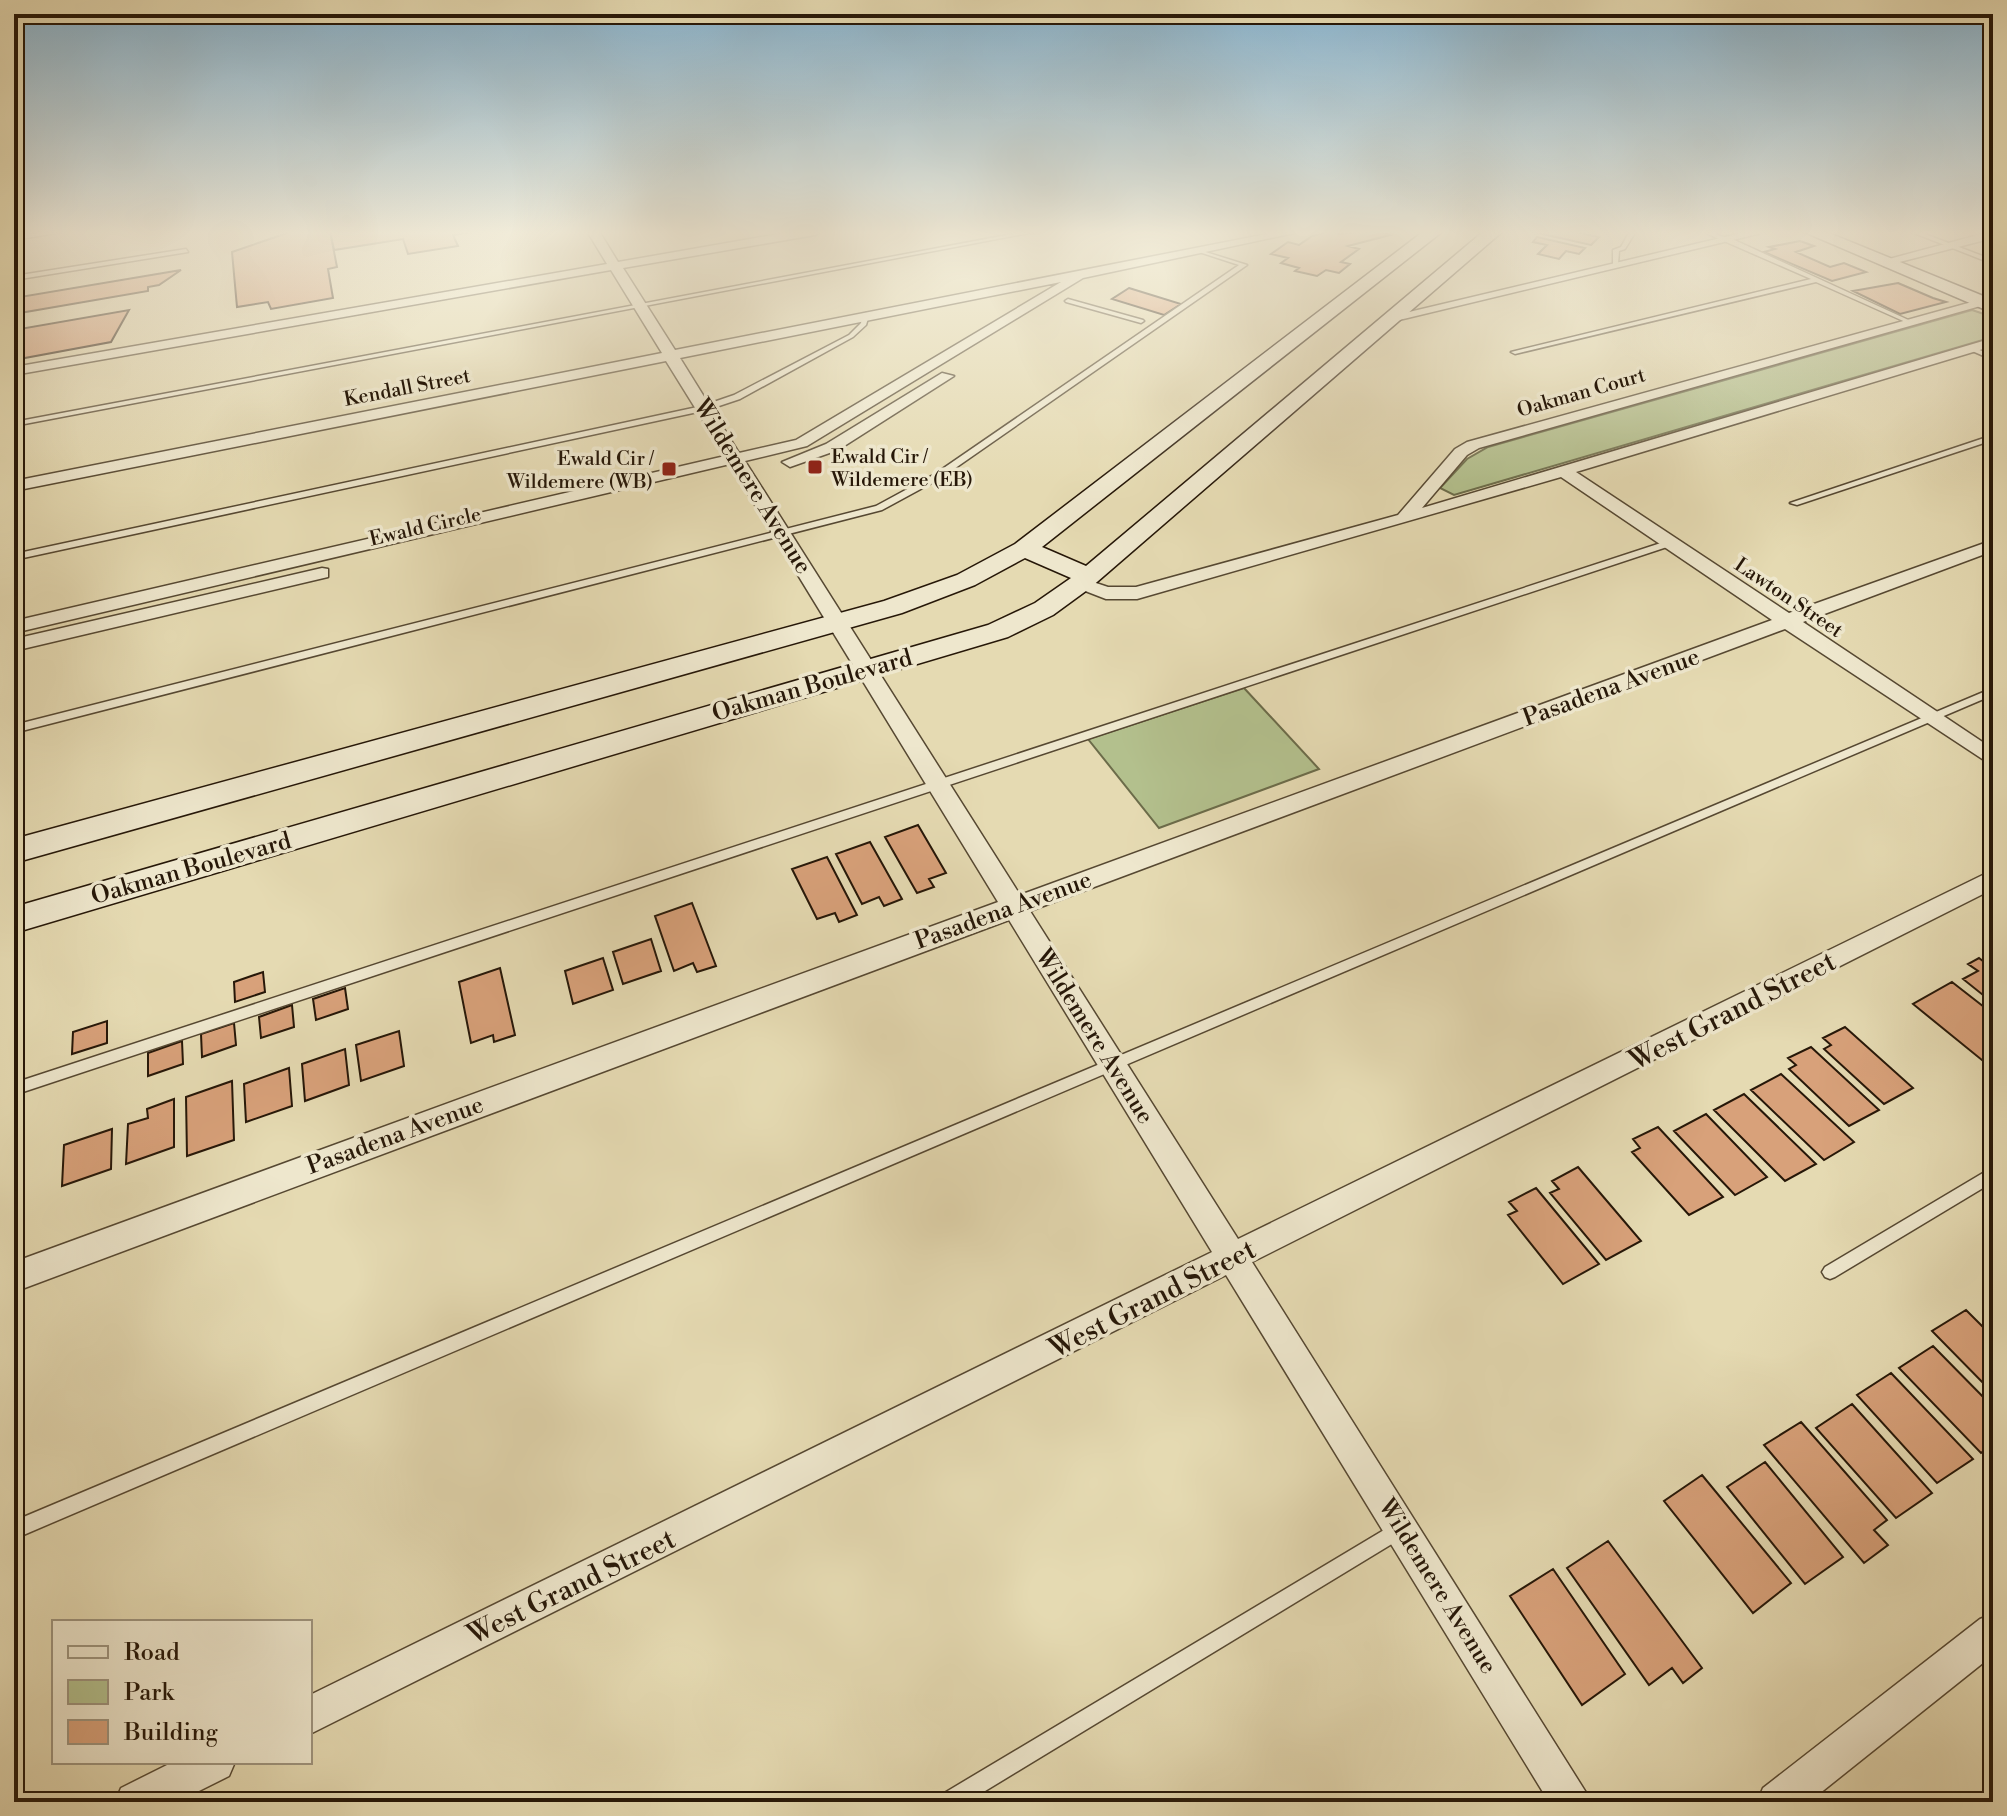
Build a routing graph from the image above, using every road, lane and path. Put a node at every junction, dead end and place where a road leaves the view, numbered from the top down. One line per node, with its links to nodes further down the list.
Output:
1 (866, 315): 24 (lane)
2 (332, 316): 23 (street)
3 (587, 316): 25 (lane)
4 (645, 316): 21 (street, Wildemere Avenue)
5 (862, 316): 21 (street, Kendall Street)
6 (1015, 316): 27 (street, Ewald Circle)
7 (1044, 316): 27 (street, Ewald Circle)
8 (1122, 316): 16 (lane)
9 (1170, 316): 32 (lane)
10 (1324, 316): 35 (street)
11 (1400, 316): 15 (street)
12 (1667, 316): 20 (lane)
13 (1896, 316): 17 (lane)
14 (1943, 316): 17 (street, Oakman Court)
15 (1395, 317): 37 (street, Oakman Boulevard)
16 (1141, 321)
17 (1912, 323): 31 (street, Oakman Court)
18 (1993, 342): 19 (street)
19 (1972, 349): 22 (lane); 28 (street)
20 (1515, 352)
21 (671, 354): 24 (street, Wildemere Avenue); 29 (street, Kendall Street)
22 (1993, 358)
23 (14, 371)
24 (704, 408): 27 (street, Wildemere Avenue); 36 (lane)
25 (14, 424)
26 (1993, 437): 30 (lane)
27 (741, 467): 32 (street, Wildemere Avenue); 40 (street, Ewald Circle); 41 (street, Ewald Circle)
28 (1562, 470): 31 (street); 33 (street, Lawton Street)
29 (14, 486)
30 (1794, 503)
31 (1404, 519): 37 (street)
32 (783, 534): 38 (street, Wildemere Avenue); 45 (lane)
33 (1670, 543): 39 (street, Lawton Street); 47 (lane)
34 (1993, 545): 39 (street, Pasadena Avenue)
35 (1024, 549): 37 (street); 38 (street)
36 (14, 557)
37 (1085, 580): 42 (street, Oakman Boulevard)
38 (837, 622): 42 (street, Wildemere Avenue); 48 (street)
39 (1786, 623): 44 (street, Lawton Street); 50 (street, Pasadena Avenue)
40 (14, 627)
41 (14, 645)
42 (867, 670): 47 (street, Wildemere Avenue); 51 (street, Oakman Boulevard)
43 (1993, 691): 44 (lane)
44 (1930, 717): 46 (street, Lawton Street); 52 (lane)
45 (14, 729)
46 (1993, 759)
47 (939, 784): 50 (street, Wildemere Avenue); 53 (lane)
48 (14, 851)
49 (1993, 879): 55 (street, West Grand Street)
50 (1014, 906): 52 (street, Wildemere Avenue); 57 (street, Pasadena Avenue)
51 (14, 920)
52 (1113, 1064): 55 (street, Wildemere Avenue); 59 (lane)
53 (14, 1089)
54 (1993, 1174): 56 (lane)
55 (1234, 1259): 58 (street, Wildemere Avenue); 61 (street, West Grand Street)
56 (1830, 1272)
57 (14, 1277)
58 (1402, 1528): 64 (lane); 65 (street, Wildemere Avenue)
59 (14, 1530)
60 (1993, 1632): 66 (street)
61 (312, 1714)
62 (211, 1764): 63 (street)
63 (135, 1802)
64 (948, 1802)
65 (1572, 1802)
66 (1777, 1802)

